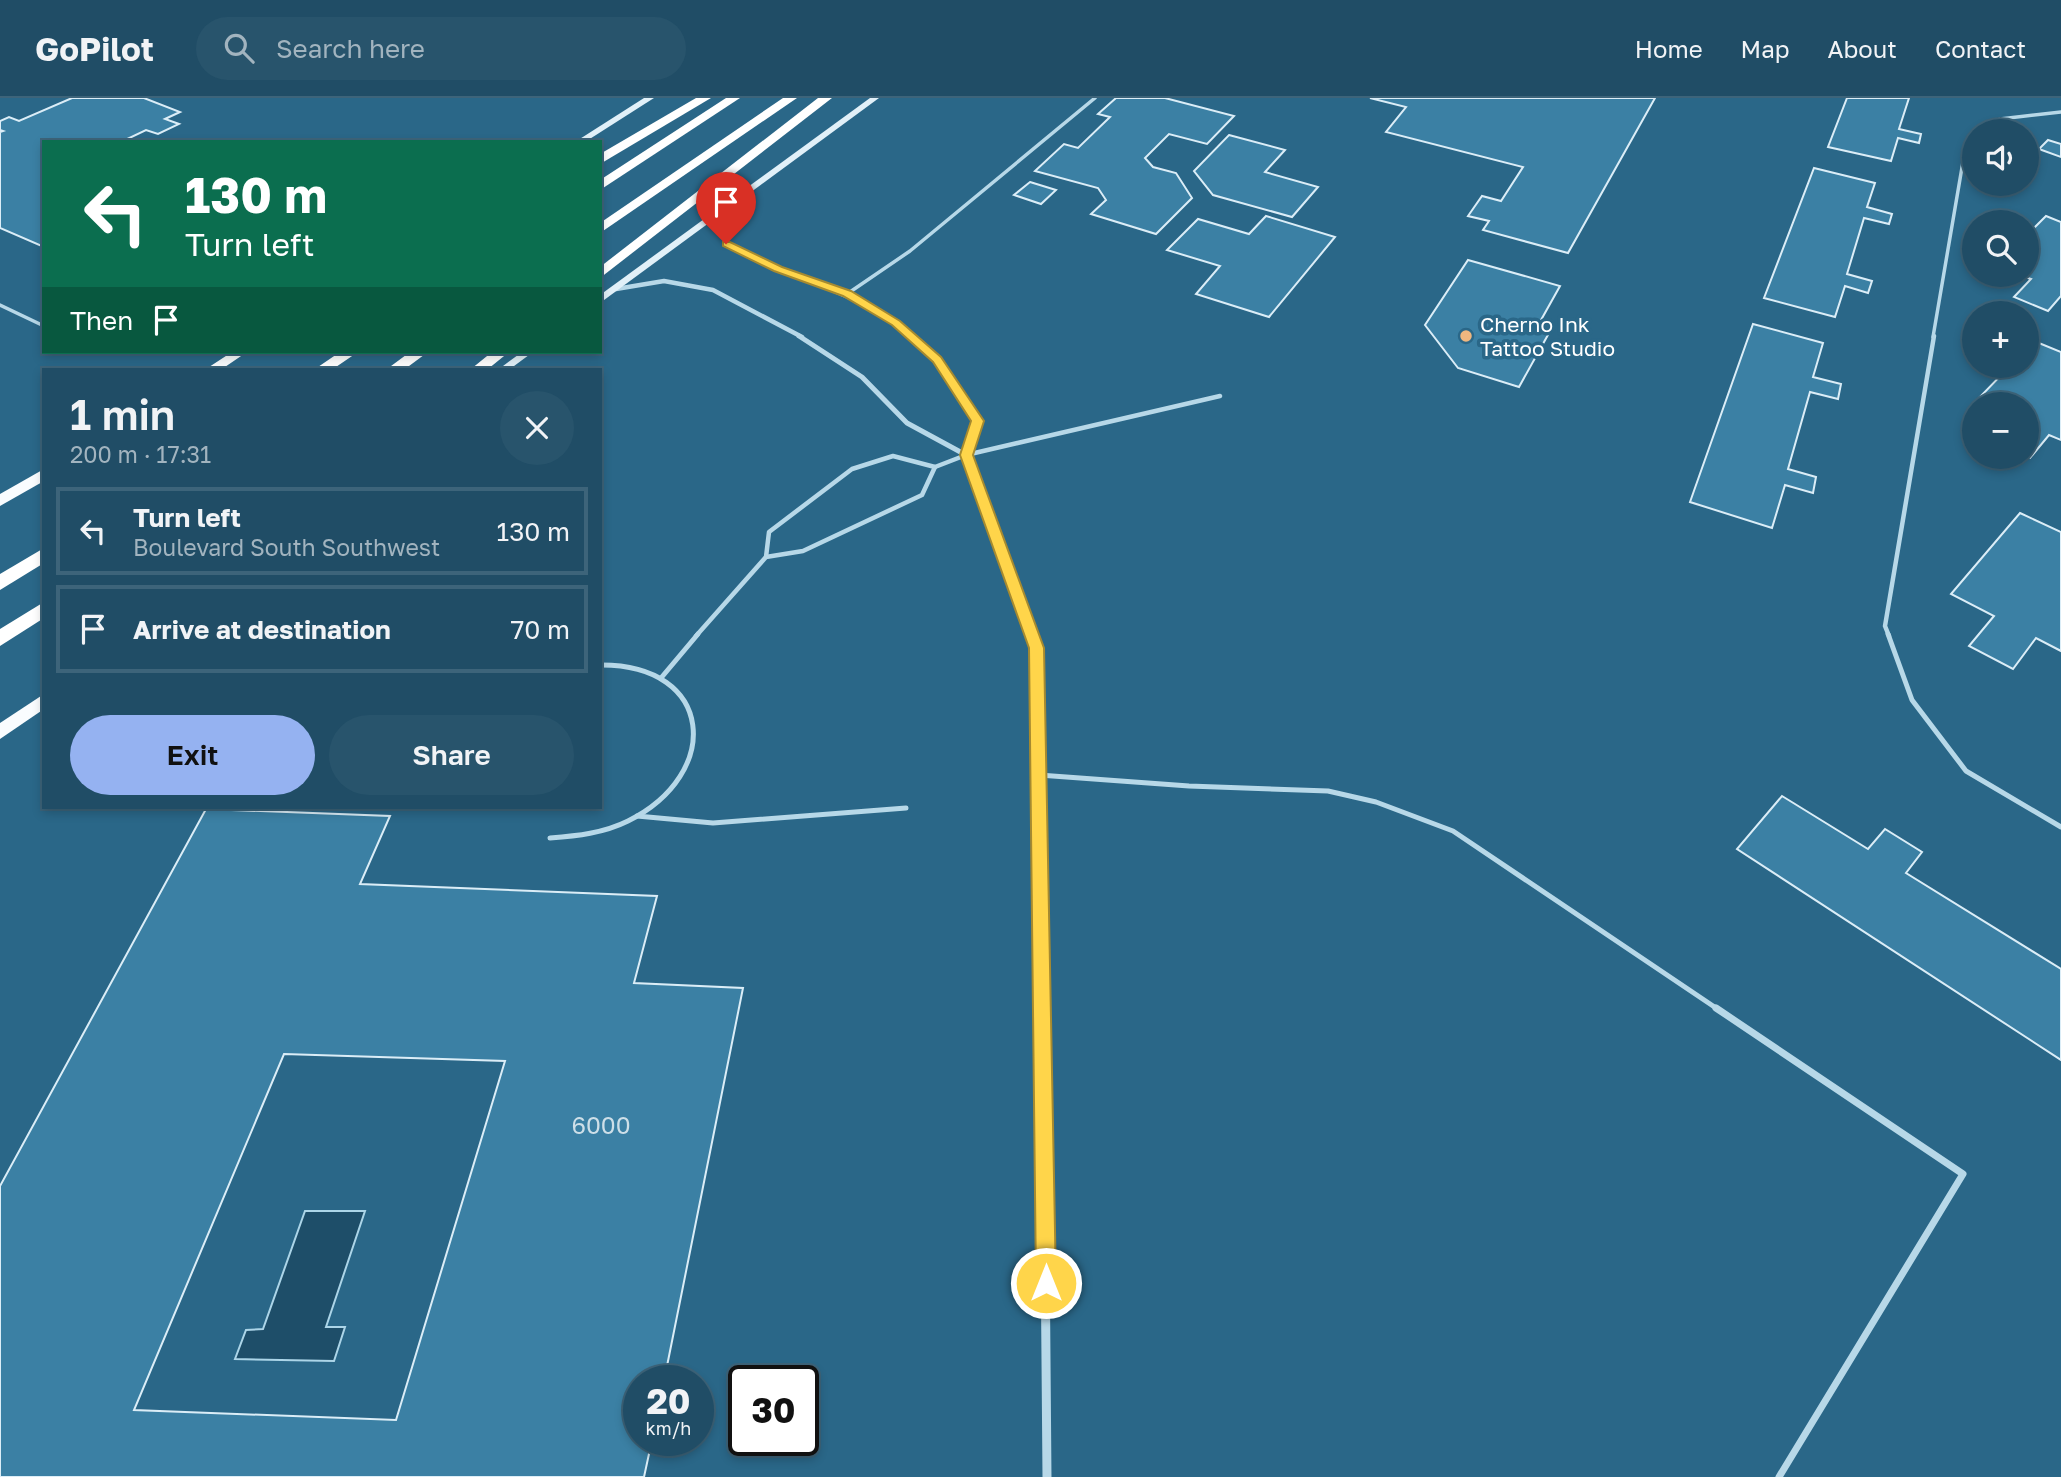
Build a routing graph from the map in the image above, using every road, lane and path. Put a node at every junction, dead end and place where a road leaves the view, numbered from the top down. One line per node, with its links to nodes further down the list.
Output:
1 (650, 98): 10 (main road)
2 (705, 98): 11 (highway)
3 (734, 98): 13 (highway)
4 (791, 98): 15 (highway)
5 (826, 98): 16 (highway)
6 (875, 98): 14 (main road)
7 (1095, 98): 18 (lane)
8 (2061, 112): 9 (lane)
9 (2000, 119)
10 (582, 140)
11 (602, 159)
12 (1962, 168): 49 (lane)
13 (602, 185)
14 (720, 211): 17 (main road); 18 (street)
15 (602, 228)
16 (602, 272)
17 (616, 289): 19 (main road); 33 (street)
18 (847, 294): 33 (street)
19 (602, 299)
20 (0, 306): 21 (lane)
21 (42, 325)
22 (238, 354): 27 (main road)
23 (347, 354): 28 (highway)
24 (417, 354): 29 (highway)
25 (499, 354): 30 (highway)
26 (525, 354): 31 (main road)
27 (215, 368)
28 (325, 368)
29 (396, 368)
30 (480, 368)
31 (505, 368)
32 (1220, 396): 33 (lane)
33 (966, 455): 34 (lane); 46 (street)
34 (935, 467): 38 (lane); 38 (lane)
35 (42, 475): 36 (main road)
36 (0, 501)
37 (42, 555): 39 (highway)
38 (766, 557): 43 (lane)
39 (0, 583)
40 (42, 610): 41 (highway)
41 (0, 639)
42 (602, 665): 43 (lane)
43 (661, 678): 48 (lane)
44 (42, 702): 45 (main road)
45 (0, 732)
46 (1039, 775): 51 (street); 52 (lane)
47 (906, 808): 48 (lane)
48 (636, 816): 50 (lane)
49 (2061, 827)
50 (550, 838)
51 (1046, 1477)
52 (1779, 1477)

